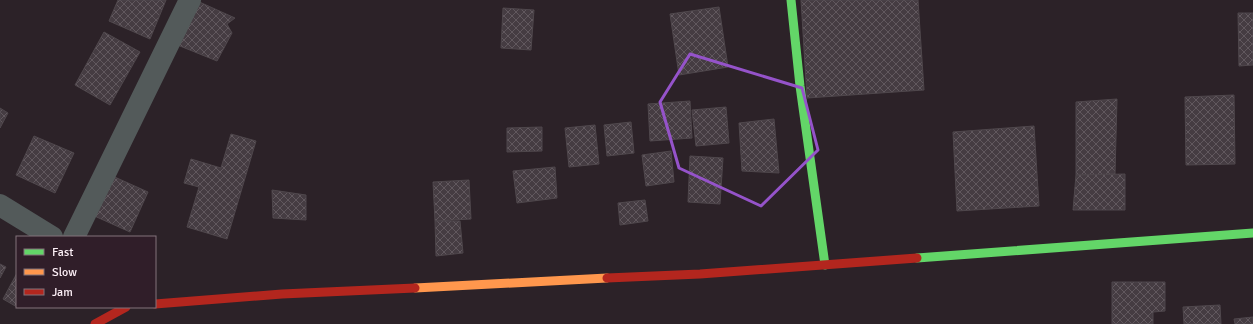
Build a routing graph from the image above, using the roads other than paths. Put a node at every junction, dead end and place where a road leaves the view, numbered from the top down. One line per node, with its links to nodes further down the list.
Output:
1 (190, 0): 6 (street)
2 (791, 0): 7 (street)
3 (0, 205): 5 (street)
4 (1253, 233): 7 (street)
5 (50, 236)
6 (74, 236)
7 (825, 265): 8 (street)
8 (156, 304)
9 (124, 308): 10 (street)
10 (95, 324)

